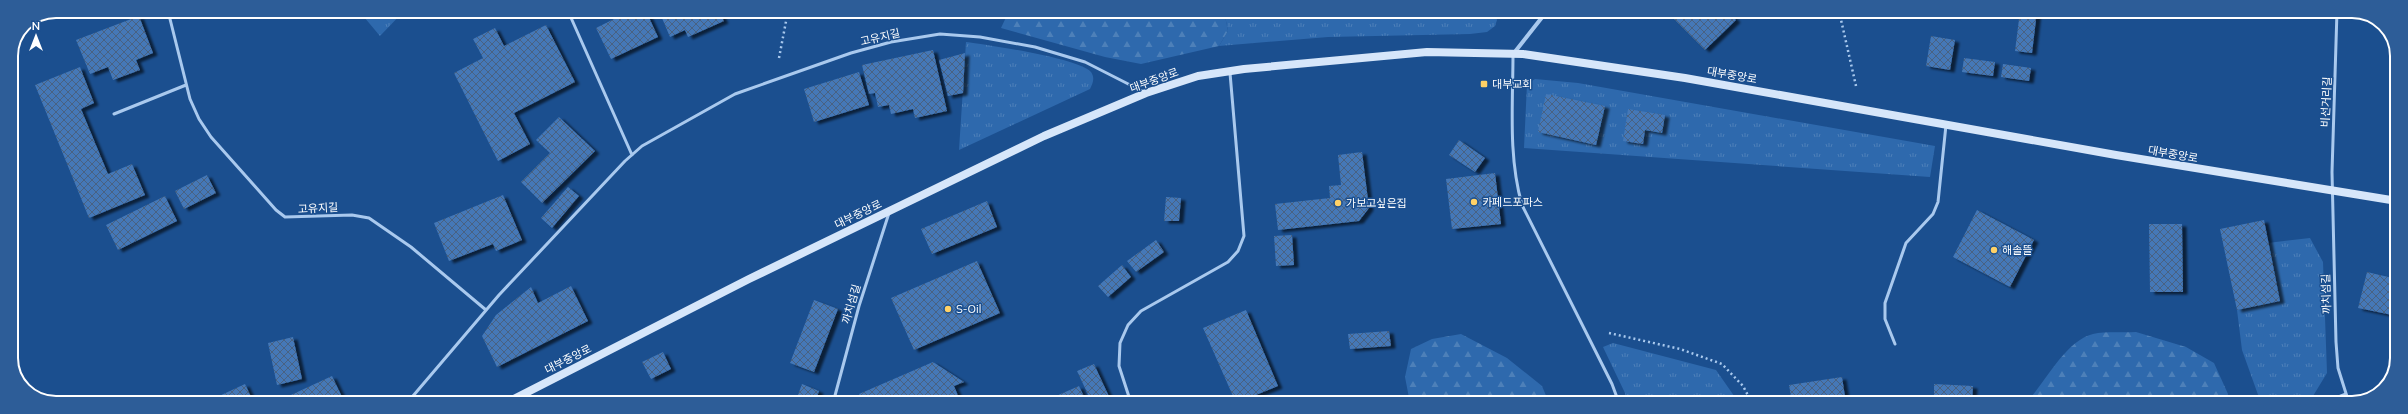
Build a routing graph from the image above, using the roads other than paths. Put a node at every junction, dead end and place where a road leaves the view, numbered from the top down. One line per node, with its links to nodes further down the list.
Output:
1 (170, 18): 7 (lane, 고유지길)
2 (571, 18): 11 (lane)
3 (1541, 18): 5 (street)
4 (2337, 18): 12 (lane, 비선거리길)
5 (1513, 54): 6 (street, 대부중앙로); 10 (street, 대부중앙로); 22 (lane)
6 (1229, 71): 8 (street, 대부중앙로); 21 (lane)
7 (186, 85): 9 (lane); 15 (lane, 고유지길)
8 (1146, 93): 11 (lane, 고유지길); 14 (street, 대부중앙로)
9 (114, 114)
10 (1946, 125): 12 (street, 대부중앙로); 16 (lane)
11 (632, 155): 15 (lane, 고유지길)
12 (2332, 192): 13 (street, 대부중앙로); 17 (lane, 까치섬길)
13 (2390, 200)
14 (889, 211): 19 (street, 대부중앙로); 20 (lane, 까치섬길)
15 (486, 310): 18 (lane, 고유지길)
16 (1895, 344)
17 (2346, 394): 23 (lane)
18 (413, 396)
19 (520, 396)
20 (835, 396)
21 (1129, 396)
22 (1616, 396)
23 (2341, 396)

